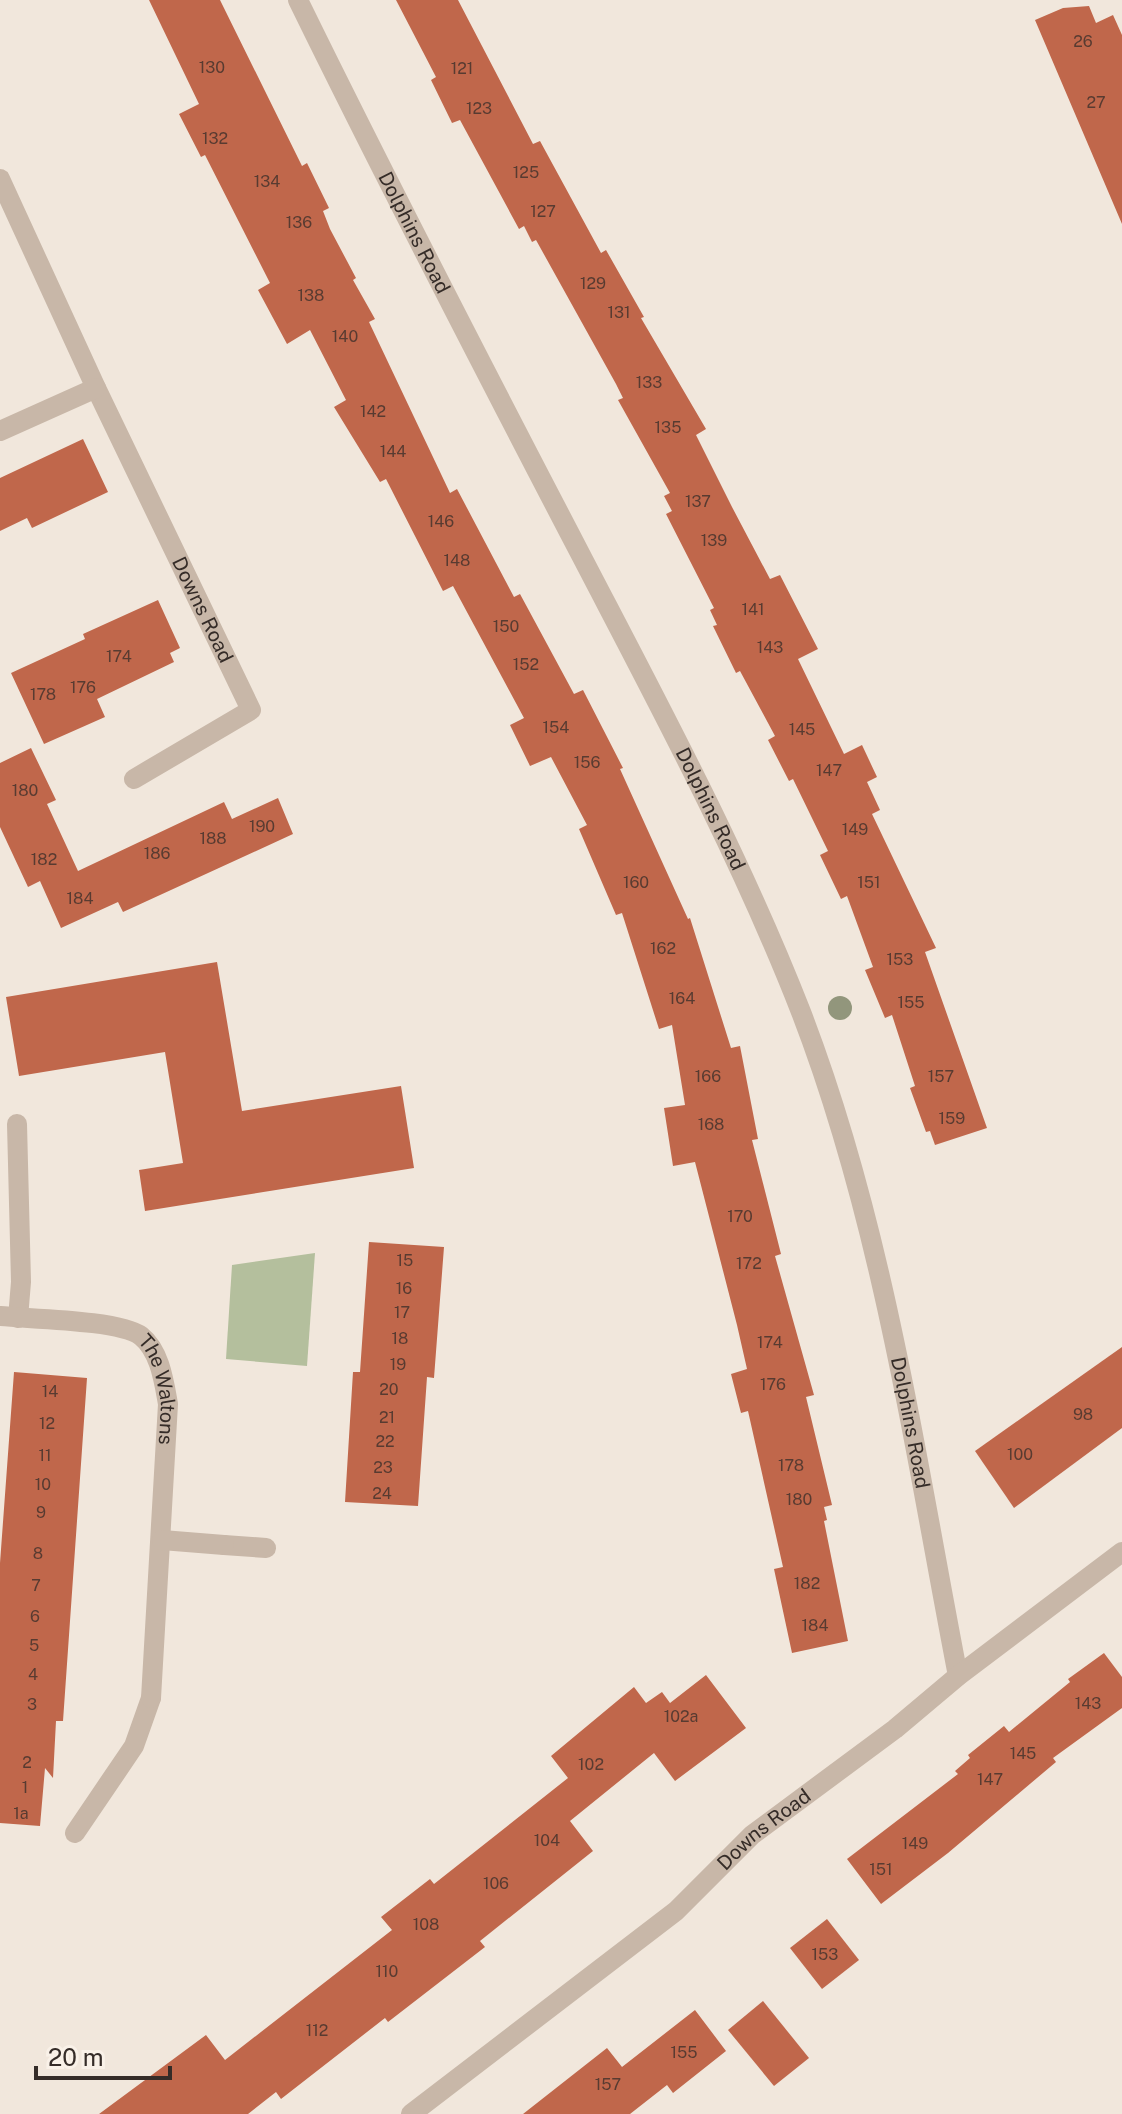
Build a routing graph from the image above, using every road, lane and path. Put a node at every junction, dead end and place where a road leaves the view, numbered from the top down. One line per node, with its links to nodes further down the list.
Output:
1 (298, 0): 11 (street, Dolphins Road)
2 (0, 179): 3 (street, Downs Road)
3 (96, 388): 4 (street); 5 (street, Downs Road)
4 (0, 431)
5 (134, 779)
6 (17, 1124): 7 (street)
7 (9, 1317): 8 (street, The Waltons)
8 (162, 1540): 9 (street); 12 (street, The Waltons)
9 (266, 1548)
10 (1122, 1552): 11 (street, Downs Road)
11 (958, 1676): 13 (street, Downs Road)
12 (75, 1833)
13 (411, 2114)

